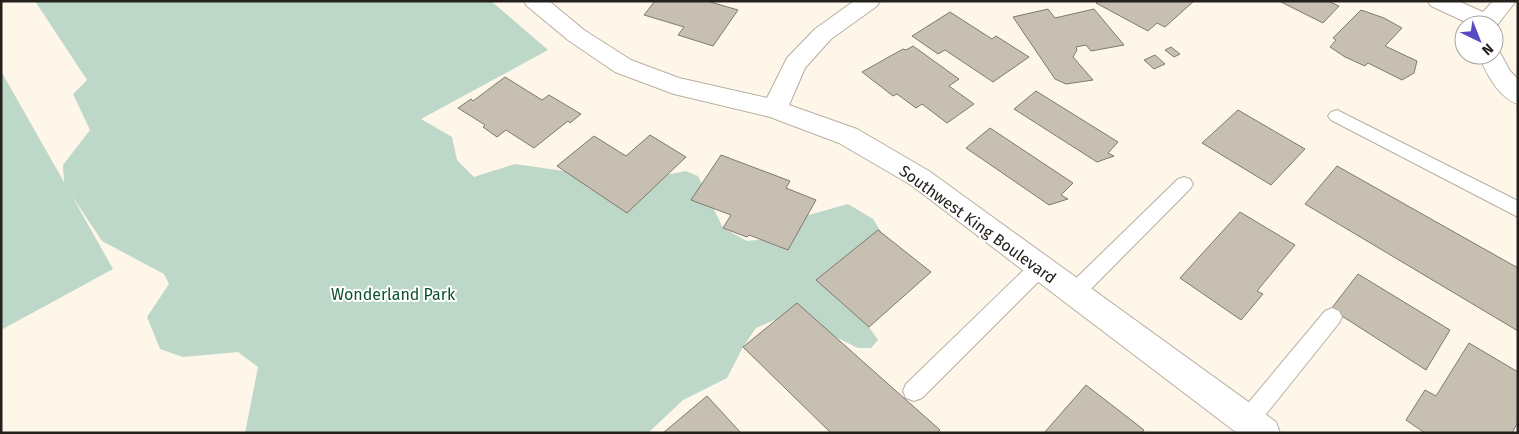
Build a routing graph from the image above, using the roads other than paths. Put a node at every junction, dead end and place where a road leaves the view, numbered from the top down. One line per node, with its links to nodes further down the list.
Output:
1 (535, 1): 9 (street, Southwest King Boulevard)
2 (869, 1): 9 (street)
3 (1439, 1): 5 (street)
4 (1505, 1): 6 (street)
5 (1468, 15)
6 (1494, 15)
7 (1495, 65): 8 (street)
8 (1518, 95)
9 (776, 108): 13 (street, Southwest King Boulevard)
10 (1337, 116): 12 (lane)
11 (1184, 184): 14 (lane)
12 (1518, 210)
13 (1039, 268): 14 (street, Southwest King Boulevard); 16 (lane)
14 (1074, 294): 17 (street, Southwest King Boulevard)
15 (1332, 318): 17 (lane)
16 (914, 391)
17 (1246, 426)

